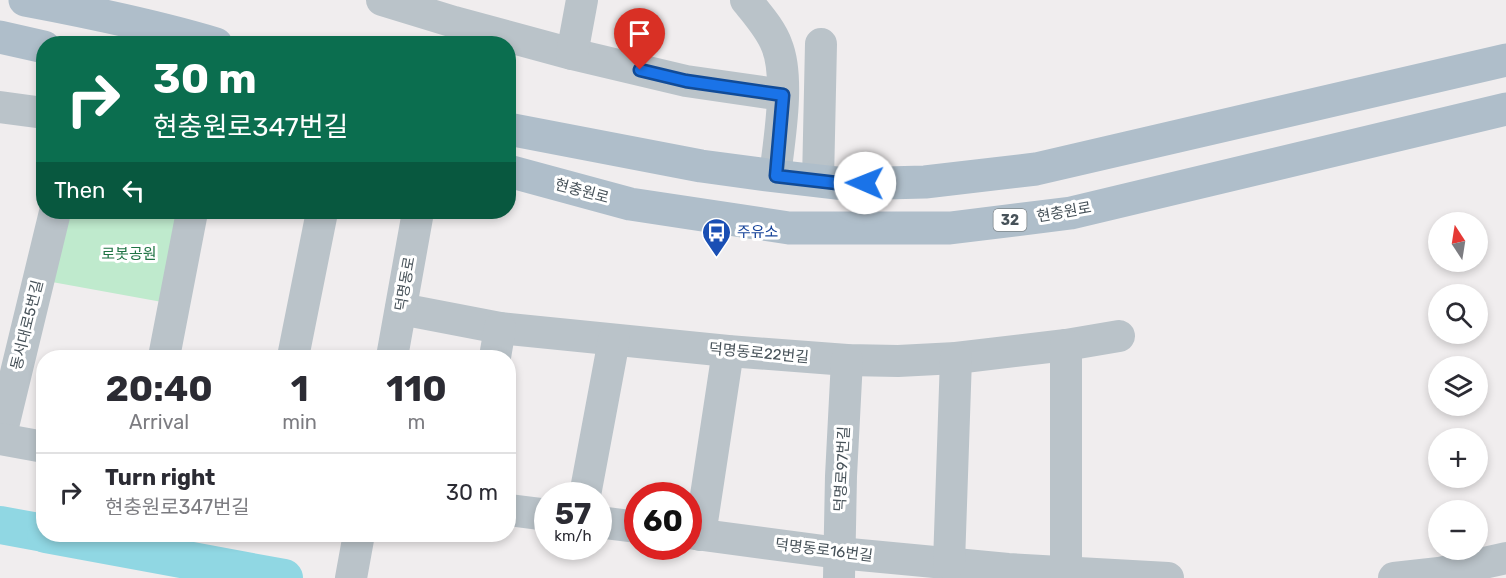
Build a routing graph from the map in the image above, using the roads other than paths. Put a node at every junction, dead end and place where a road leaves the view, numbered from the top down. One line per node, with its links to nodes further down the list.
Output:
1 (25, 0): 5 (main road)
2 (382, 0): 6 (street)
3 (582, 0): 11 (street)
4 (746, 0): 13 (street)
5 (95, 6): 7 (main road)
6 (457, 11): 11 (street)
7 (188, 36)
8 (0, 37): 10 (main road)
9 (820, 44): 20 (street)
10 (36, 45)
11 (572, 54): 13 (street)
12 (1506, 60): 20 (main road)
13 (783, 95): 19 (street)
14 (0, 107): 16 (street)
15 (1506, 109): 18 (main road, 현충원로 / 32)
16 (36, 112)
17 (516, 131): 19 (main road)
18 (516, 173)
19 (776, 176): 20 (main road)
20 (818, 181)
21 (53, 219): 36 (street, 동서대로5번길)
22 (191, 219): 30 (street)
23 (321, 219): 31 (street)
24 (417, 219): 25 (street, 덕명동로)
25 (401, 309): 28 (street, 덕명동로22번길); 32 (street, 덕명동로)
26 (1119, 336): 29 (street, 덕명동로22번길)
27 (614, 340): 28 (street, 덕명동로22번길); 33 (street, 덕명동로22번길); 38 (street)
28 (497, 343)
29 (1066, 345): 34 (street, 덕명동로22번길); 47 (street)
30 (165, 350)
31 (294, 350)
32 (393, 350)
33 (728, 351): 35 (street, 덕명동로22번길); 39 (street, 덕명동로16번길)
34 (956, 358): 35 (street, 덕명동로22번길); 45 (street)
35 (848, 360): 46 (street, 덕명로97번길)
36 (0, 439): 37 (street, 동서대로5번길)
37 (36, 446)
38 (587, 482)
39 (702, 491)
40 (516, 511): 41 (street)
41 (534, 513)
42 (702, 536): 46 (street, 덕명동로16번길)
43 (358, 542): 48 (street)
44 (1506, 558): 50 (street)
45 (949, 563): 46 (street, 덕명동로16번길); 47 (street, 덕명동로16번길)
46 (839, 565)
47 (1066, 572): 49 (street, 덕명동로16번길)
48 (351, 578)
49 (1168, 578)
50 (1394, 578)

